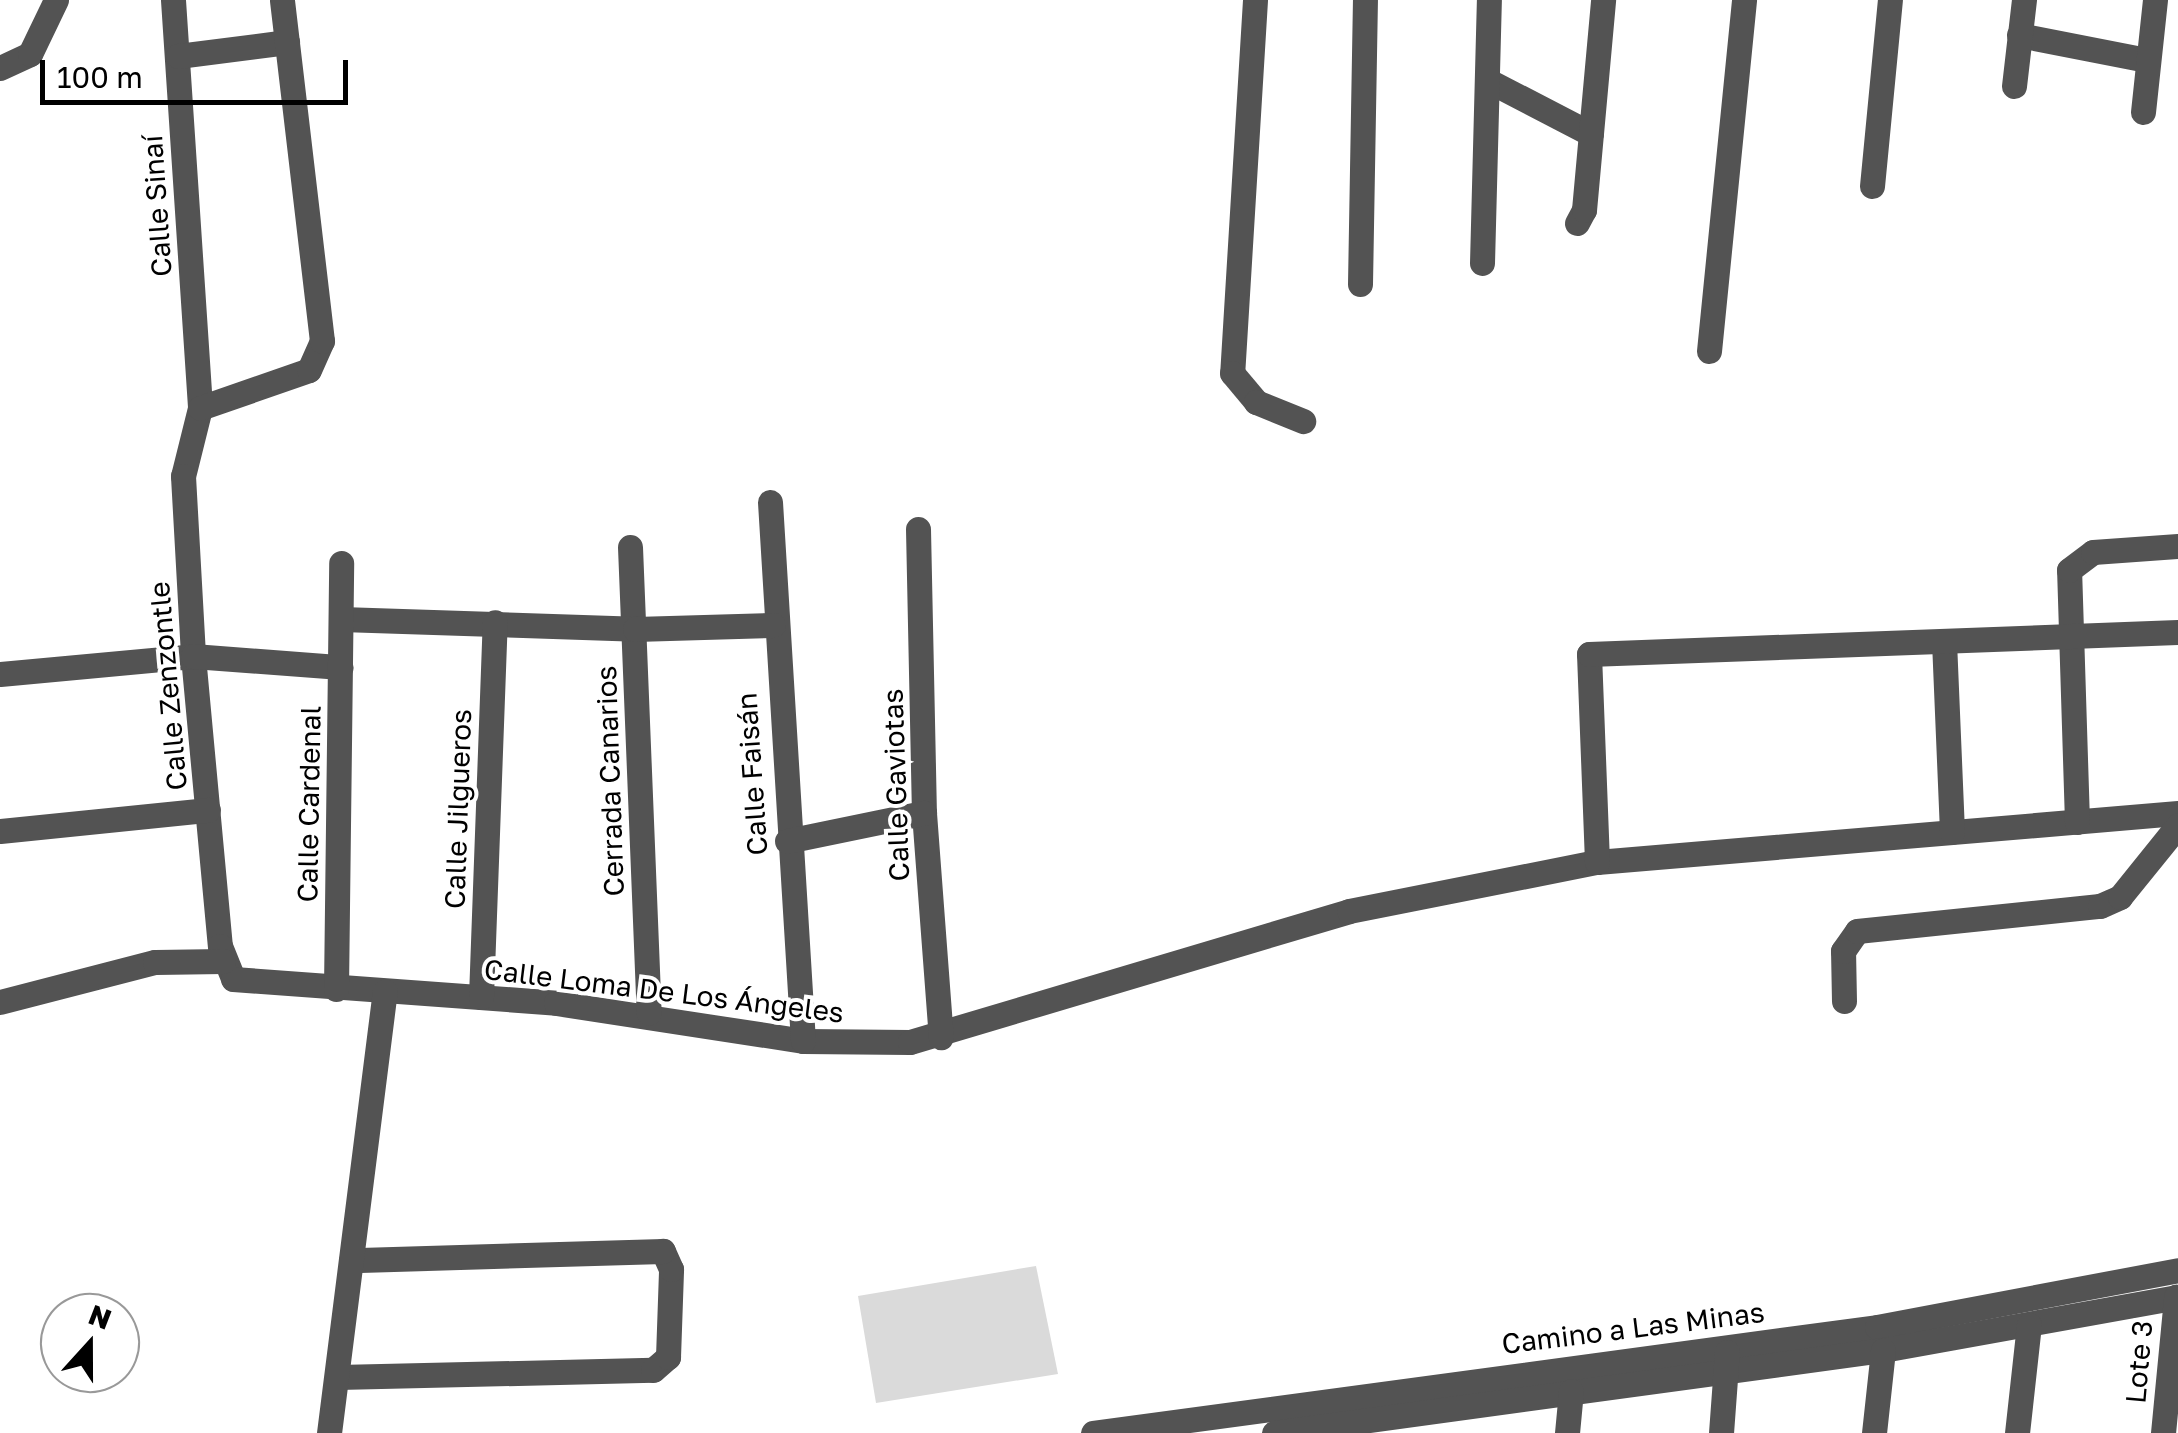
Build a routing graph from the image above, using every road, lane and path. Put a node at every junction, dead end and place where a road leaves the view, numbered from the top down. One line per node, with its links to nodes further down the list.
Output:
1 (56, 0): 16 (street)
2 (173, 0): 14 (street, Calle Sinaí)
3 (282, 0): 13 (street)
4 (1255, 0): 27 (street)
5 (1365, 0): 24 (street)
6 (1489, 0): 17 (street)
7 (1603, 0): 20 (street)
8 (1744, 0): 25 (street)
9 (1890, 0): 21 (street)
10 (2024, 0): 12 (street)
11 (2155, 0): 15 (street)
12 (2019, 35): 15 (street); 18 (street)
13 (287, 42): 14 (street); 26 (street)
14 (178, 56): 26 (street, Calle Sinaí)
15 (2147, 60): 19 (street)
16 (0, 68)
17 (1487, 80): 20 (street); 23 (street)
18 (2014, 86)
19 (2143, 112)
20 (1591, 134): 22 (street)
21 (1872, 186)
22 (1577, 223)
23 (1482, 264)
24 (1360, 284)
25 (1709, 351)
26 (200, 408): 40 (street, Calle Zenzontle)
27 (1303, 421)
28 (770, 502): 35 (street, Calle Faisán)
29 (918, 530): 44 (street, Calle Gaviotas)
30 (2178, 546): 38 (street)
31 (630, 547): 36 (street, Cerrada Canarios)
32 (341, 563): 33 (street, Calle Cardenal)
33 (341, 619): 34 (street); 41 (street, Calle Cardenal)
34 (494, 622): 36 (street); 57 (street, Calle Jilgueros)
35 (773, 625): 36 (street); 51 (street, Calle Faisán)
36 (635, 628): 60 (street, Cerrada Canarios)
37 (2178, 632): 38 (street)
38 (2071, 636): 39 (street); 47 (street)
39 (1944, 641): 50 (street); 53 (street)
40 (193, 656): 41 (street); 42 (street); 43 (street, Calle Zenzontle)
41 (341, 667): 55 (street, Calle Cardenal)
42 (0, 674)
43 (208, 810): 49 (street); 54 (street, Calle Zenzontle)
44 (924, 812): 51 (street); 61 (street, Calle Gaviotas)
45 (2178, 813): 46 (street, Calle Loma De Los Ángeles)
46 (2135, 817): 47 (street, Calle Loma De Los Ángeles); 52 (street)
47 (2077, 822): 50 (street, Calle Loma De Los Ángeles)
48 (2178, 825): 52 (street)
49 (0, 831)
50 (1952, 832): 53 (street, Calle Loma De Los Ángeles)
51 (786, 841): 62 (street, Calle Faisán)
52 (2151, 858): 58 (street)
53 (1597, 862): 61 (street, Calle Loma De Los Ángeles)
54 (223, 962): 55 (street, Calle Loma De Los Ángeles); 59 (street)
55 (336, 989): 56 (street, Calle Loma De Los Ángeles)
56 (384, 992): 57 (street, Calle Loma De Los Ángeles); 63 (street)
57 (481, 998): 60 (street, Calle Loma De Los Ángeles)
58 (1844, 1001)
59 (0, 1002)
60 (649, 1013): 62 (street, Calle Loma De Los Ángeles)
61 (942, 1037): 62 (street, Calle Loma De Los Ángeles)
62 (803, 1041)
63 (351, 1260): 69 (street); 69 (street)
64 (2178, 1270): 68 (street, Camino a Las Minas)
65 (2177, 1297): 66 (street, Camino a Las Minas); 79 (street, Lote 3)
66 (2029, 1326): 67 (street, Camino a Las Minas); 78 (street)
67 (1883, 1350): 68 (street, Camino a Las Minas); 77 (street)
68 (1727, 1358): 70 (street, Camino a Las Minas); 71 (street, Camino a Las Minas); 76 (street)
69 (338, 1377): 72 (street)
70 (1571, 1391): 74 (street, Camino a Las Minas); 75 (street)
71 (1126, 1430): 73 (street, Camino a Las Minas)
72 (329, 1433)
73 (1093, 1433)
74 (1274, 1433)
75 (1567, 1433)
76 (1721, 1433)
77 (1874, 1433)
78 (2017, 1433)
79 (2163, 1433)

